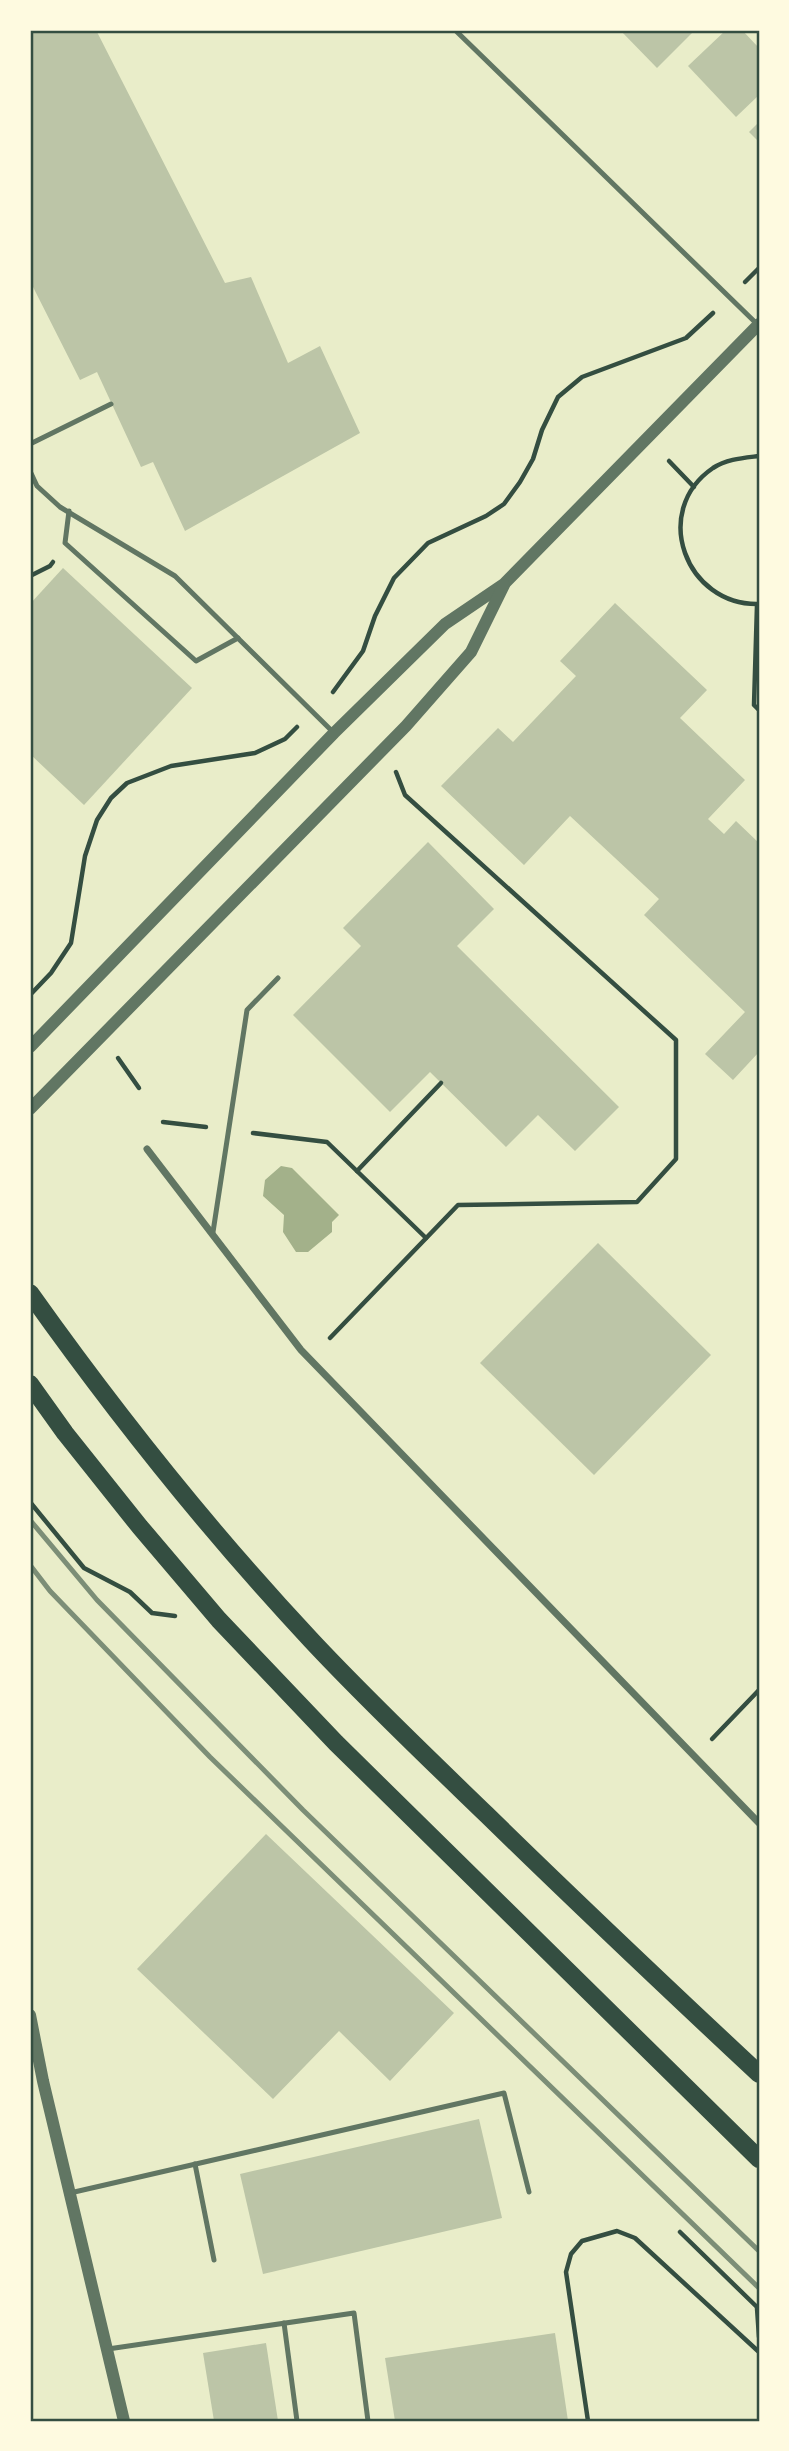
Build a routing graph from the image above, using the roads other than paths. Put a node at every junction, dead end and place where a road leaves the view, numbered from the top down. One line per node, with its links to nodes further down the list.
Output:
1 (455, 30): 2 (lane)
2 (759, 325): 9 (street)
3 (111, 404): 4 (lane)
4 (30, 443)
5 (30, 471): 6 (lane)
6 (37, 486): 7 (lane); 8 (lane)
7 (30, 490)
8 (69, 511): 10 (lane); 10 (lane)
9 (504, 584): 11 (street); 14 (street)
10 (238, 638): 11 (lane)
11 (334, 733): 13 (street)
12 (278, 978): 16 (lane)
13 (30, 1047)
14 (30, 1109)
15 (148, 1149): 16 (street)
16 (212, 1232): 19 (street)
17 (30, 1293): 21 (main road)
18 (30, 1384): 22 (main road)
19 (759, 1823)
20 (30, 2015): 25 (street)
21 (759, 2074)
22 (759, 2159)
23 (195, 2164): 24 (lane); 25 (lane); 26 (lane)
24 (529, 2192)
25 (70, 2193): 28 (street)
26 (214, 2260)
27 (284, 2323): 28 (lane); 30 (lane); 31 (lane)
28 (108, 2349): 29 (street)
29 (124, 2421)
30 (297, 2421)
31 (368, 2421)

